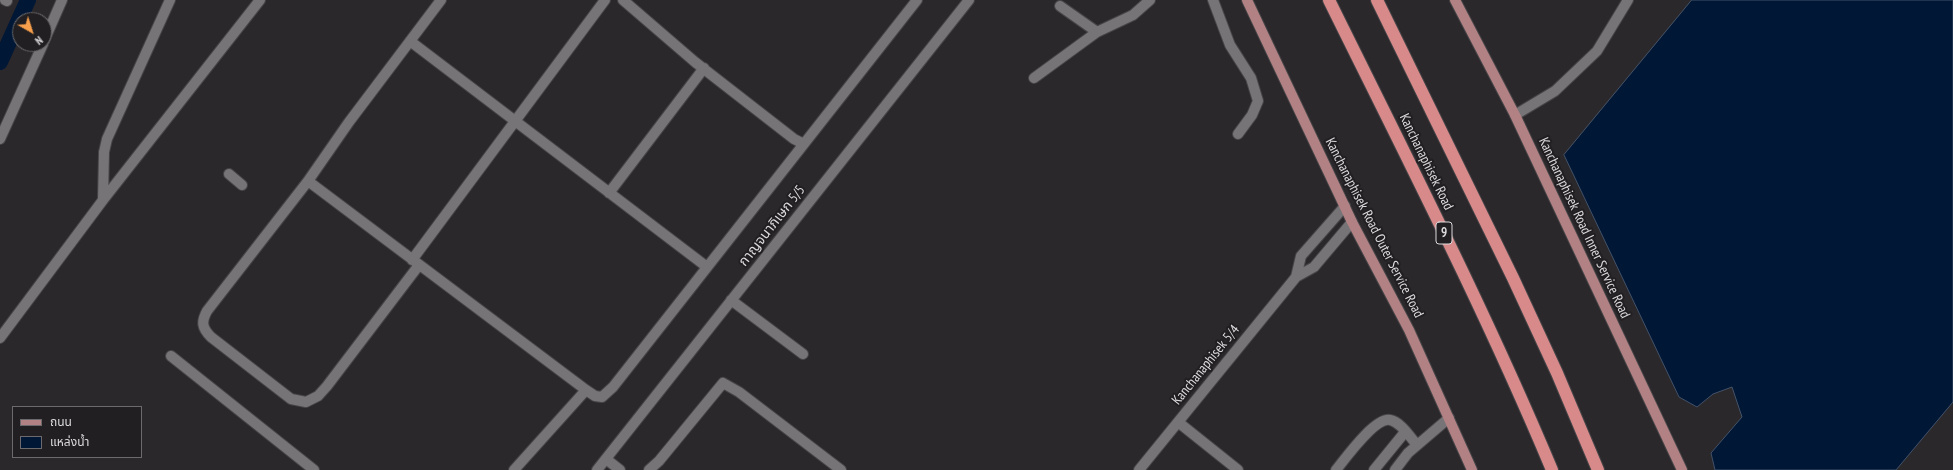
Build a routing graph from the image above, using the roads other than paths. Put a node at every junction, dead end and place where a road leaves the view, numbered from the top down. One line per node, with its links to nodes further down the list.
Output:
1 (62, 0): 17 (street)
2 (170, 0): 32 (street)
3 (260, 0): 32 (street)
4 (441, 0): 19 (street)
5 (605, 0): 24 (street)
6 (623, 0): 21 (street)
7 (917, 0): 27 (street)
8 (969, 0): 38 (street, กาญจนาภิเษก 5/5)
9 (1150, 0): 18 (street)
10 (1213, 0): 25 (street)
11 (1247, 0): 33 (main road, Kanchanaphisek Road Outer Service Road)
12 (1329, 0): 60 (highway, Kanchanaphisek Road / 9)
13 (1377, 0): 61 (highway, Kanchanaphisek Road)
14 (1454, 0): 23 (main road, Kanchanaphisek Road Inner Service Road)
15 (1628, 0): 23 (street)
16 (1060, 6): 18 (street)
17 (52, 23)
18 (1097, 32): 22 (street)
19 (410, 40): 24 (street); 29 (street)
20 (38, 52): 26 (street)
21 (704, 68): 27 (street); 31 (street)
22 (1034, 78)
23 (1515, 115): 62 (main road, Kanchanaphisek Road Inner Service Road)
24 (516, 122): 31 (street); 35 (street)
25 (1238, 134)
26 (0, 139)
27 (804, 144): 36 (street)
28 (229, 174): 30 (street)
29 (308, 181): 35 (street); 35 (street)
30 (242, 185)
31 (609, 193): 36 (street)
32 (103, 200): 39 (street)
33 (1345, 206): 34 (main road, Kanchanaphisek Road Outer Service Road); 37 (street, Kanchanaphisek 5/4)
34 (1352, 222): 37 (street, Kanchanaphisek 5/4); 43 (main road, Kanchanaphisek Road Outer Service Road)
35 (416, 263): 42 (street)
36 (708, 267): 42 (street)
37 (1296, 277): 44 (street, Kanchanaphisek 5/4)
38 (731, 300): 40 (street); 47 (street, กาญจนาภิเษก 5/5)
39 (0, 338)
40 (803, 354)
41 (171, 356): 48 (street)
42 (586, 390): 49 (street)
43 (1449, 418): 46 (street); 59 (main road, Kanchanaphisek Road Outer Service Road)
44 (1178, 422): 54 (street, Kanchanaphisek 5/4); 55 (street)
45 (1405, 432): 46 (street); 56 (street); 57 (street)
46 (1417, 445): 58 (street)
47 (606, 459): 50 (street, กาญจนาภิเษก 5/5); 51 (street)
48 (314, 470)
49 (514, 470)
50 (597, 470)
51 (620, 470)
52 (649, 470): 53 (street)
53 (841, 470)
54 (1139, 470)
55 (1238, 470)
56 (1336, 470)
57 (1374, 470)
58 (1395, 470)
59 (1472, 470)
60 (1552, 470)
61 (1598, 470)
62 (1682, 470)

